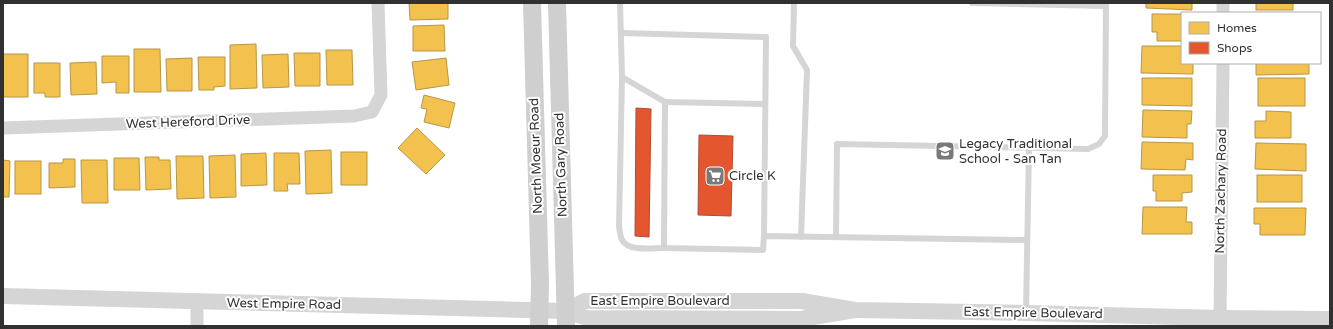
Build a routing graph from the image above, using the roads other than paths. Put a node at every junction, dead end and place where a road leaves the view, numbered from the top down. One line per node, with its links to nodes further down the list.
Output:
1 (378, 3): 13 (street, West Hereford Drive)
2 (532, 3): 23 (main road, North Moeur Road)
3 (557, 3): 24 (main road, North Gary Road)
4 (620, 3): 8 (lane)
5 (794, 3): 16 (lane)
6 (972, 3): 7 (lane)
7 (1106, 4): 14 (lane)
8 (621, 33): 10 (lane); 12 (lane)
9 (1223, 64): 25 (street, North Zachary Road)
10 (622, 77): 11 (lane); 19 (lane)
11 (665, 102): 12 (lane); 19 (lane)
12 (765, 104): 15 (lane)
13 (3, 128)
14 (1029, 147): 17 (lane); 18 (lane)
15 (764, 236): 16 (lane); 19 (lane)
16 (801, 237): 17 (lane)
17 (836, 237): 18 (lane)
18 (1026, 240): 22 (lane)
19 (664, 248)
20 (3, 296): 21 (street, West Empire Road)
21 (197, 302): 23 (street, West Empire Road); 27 (street)
22 (1026, 313): 24 (street, East Empire Boulevard); 25 (street, East Empire Boulevard)
23 (540, 318): 24 (street, West Empire Road)
24 (566, 318)
25 (1220, 318): 26 (street, East Empire Boulevard)
26 (1330, 319)
27 (197, 326)

